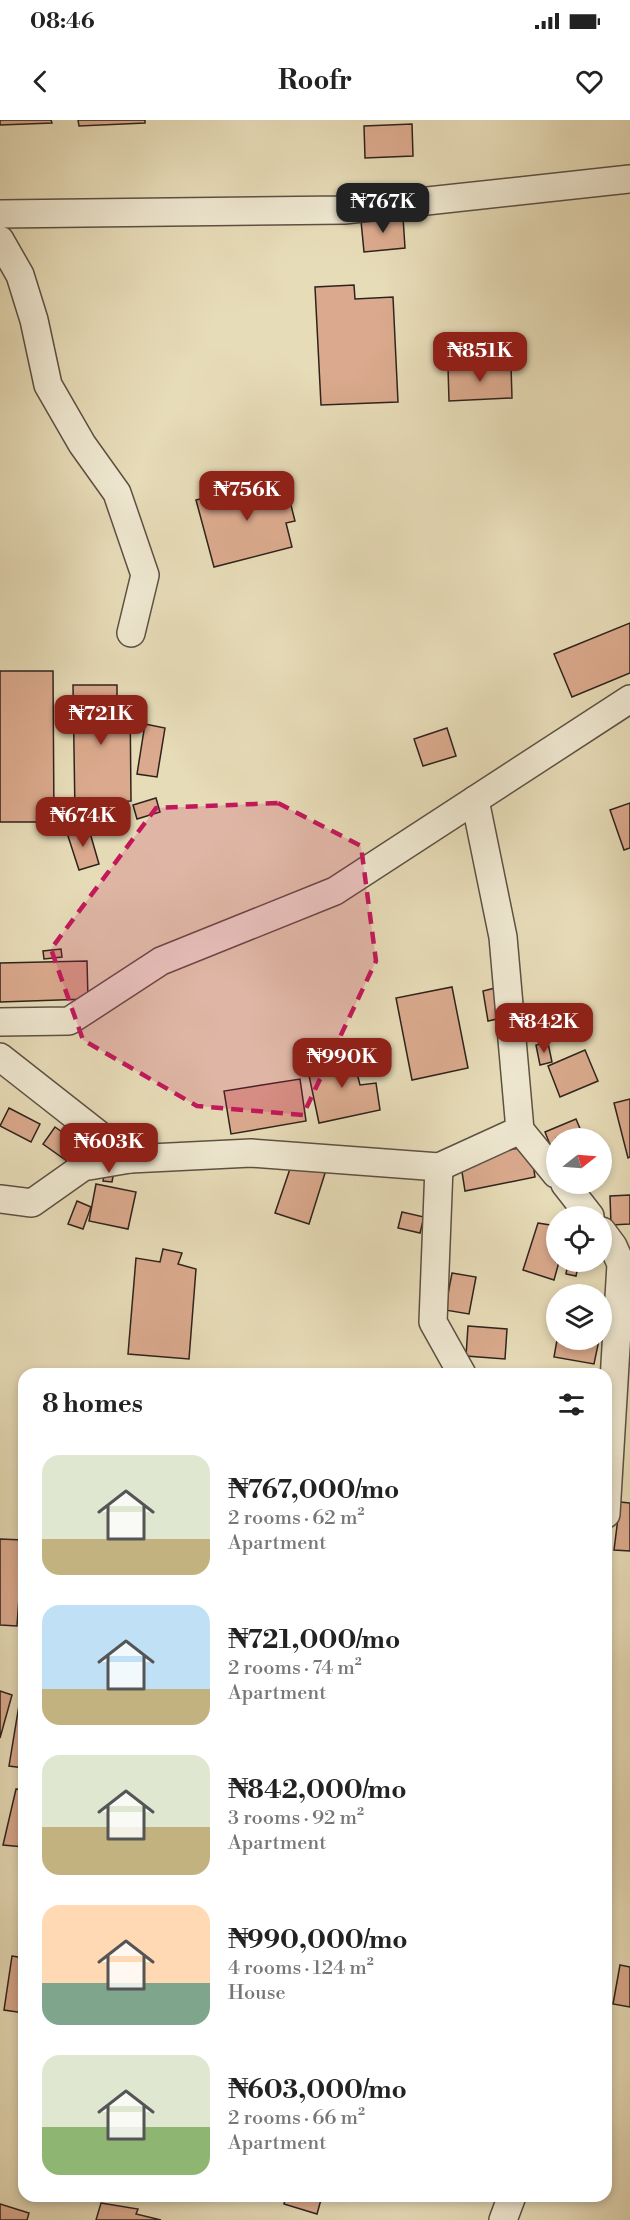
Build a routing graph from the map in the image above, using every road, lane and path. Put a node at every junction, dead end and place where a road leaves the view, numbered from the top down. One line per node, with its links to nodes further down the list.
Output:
1 (630, 179): 2 (street)
2 (0, 214)
3 (0, 240): 4 (street)
4 (131, 633)
5 (630, 699): 6 (street)
6 (475, 800): 7 (street); 9 (street)
7 (0, 1022)
8 (0, 1057): 10 (street)
9 (520, 1130): 11 (street); 12 (street)
10 (130, 1159): 12 (street); 14 (street)
11 (546, 1162)
12 (440, 1167): 17 (street)
13 (573, 1194): 15 (street)
14 (0, 1199)
15 (582, 1206)
16 (612, 1245): 18 (street)
17 (459, 1368)
18 (612, 1414)
19 (510, 2202): 20 (street)
20 (503, 2220)

